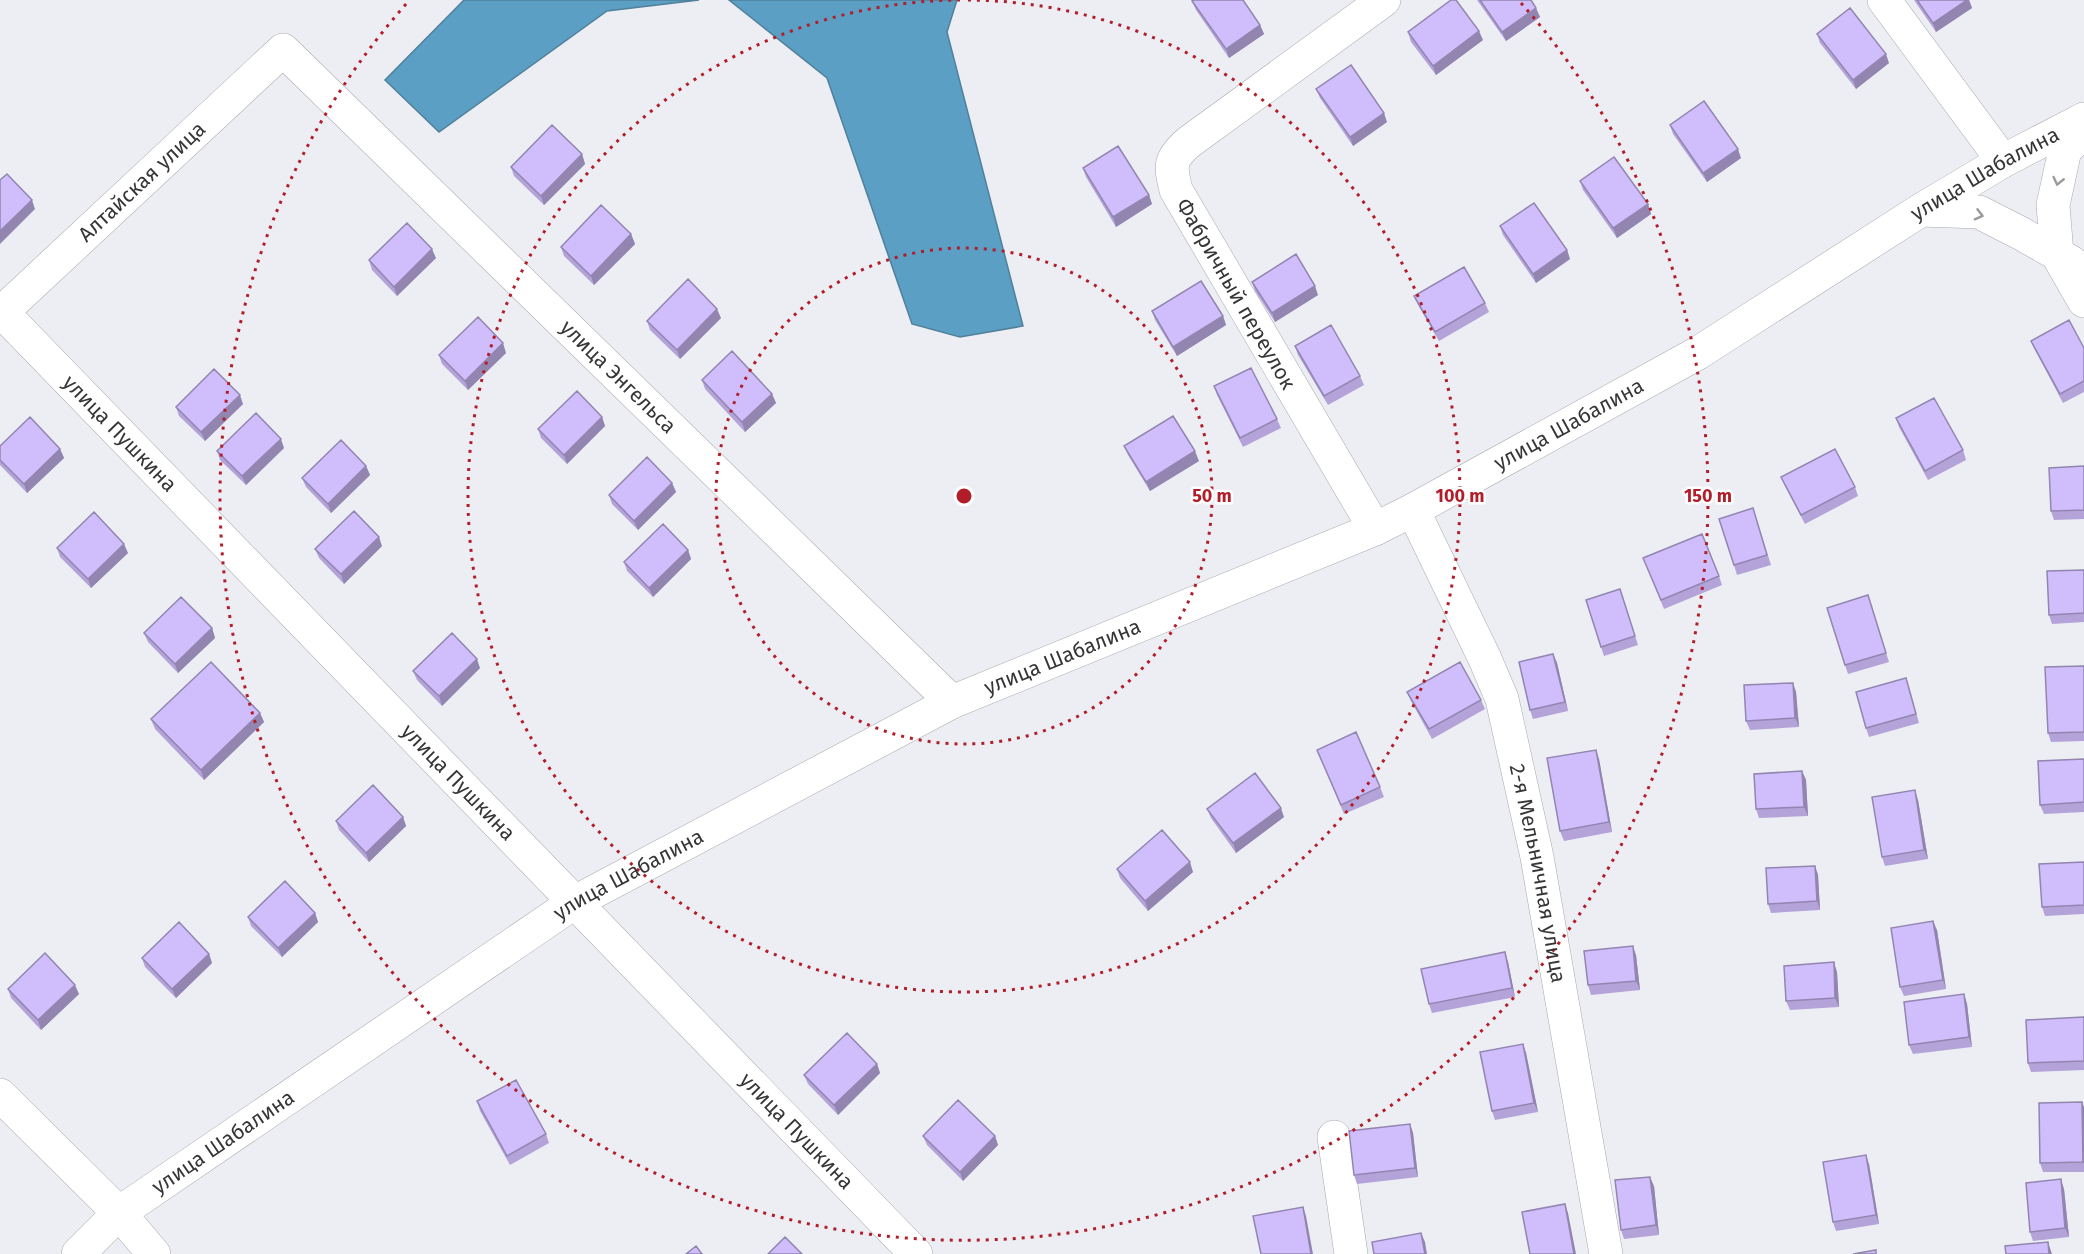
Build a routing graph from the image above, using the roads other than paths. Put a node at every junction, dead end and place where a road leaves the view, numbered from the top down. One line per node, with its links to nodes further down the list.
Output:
1 (1384, 0): 12 (street, Фабричный переулок)
2 (1884, 0): 6 (street)
3 (283, 50): 10 (street, Алтайская улица); 13 (street, улица Энгельса)
4 (2084, 119): 6 (street, улица Шабалина)
5 (2084, 132): 8 (street, one-way to 8)
6 (2003, 160): 7 (street, улица Шабалина)
7 (1921, 210): 8 (street, one-way to 8); 11 (street, улица Шабалина)
8 (2071, 262): 9 (street)
9 (2084, 301)
10 (1, 312): 14 (street, улица Пушкина)
11 (1413, 510): 12 (street, улица Шабалина); 22 (street, 2-я Мельничная улица)
12 (1375, 529): 13 (street, улица Шабалина)
13 (952, 702): 14 (street, улица Шабалина)
14 (575, 902): 17 (street, улица Шабалина); 20 (street, улица Пушкина)
15 (0, 1095): 17 (street)
16 (1334, 1137): 21 (street)
17 (119, 1214): 18 (street, улица Шабалина); 19 (street)
18 (78, 1254)
19 (154, 1254)
20 (916, 1254)
21 (1351, 1254)
22 (1606, 1254)

